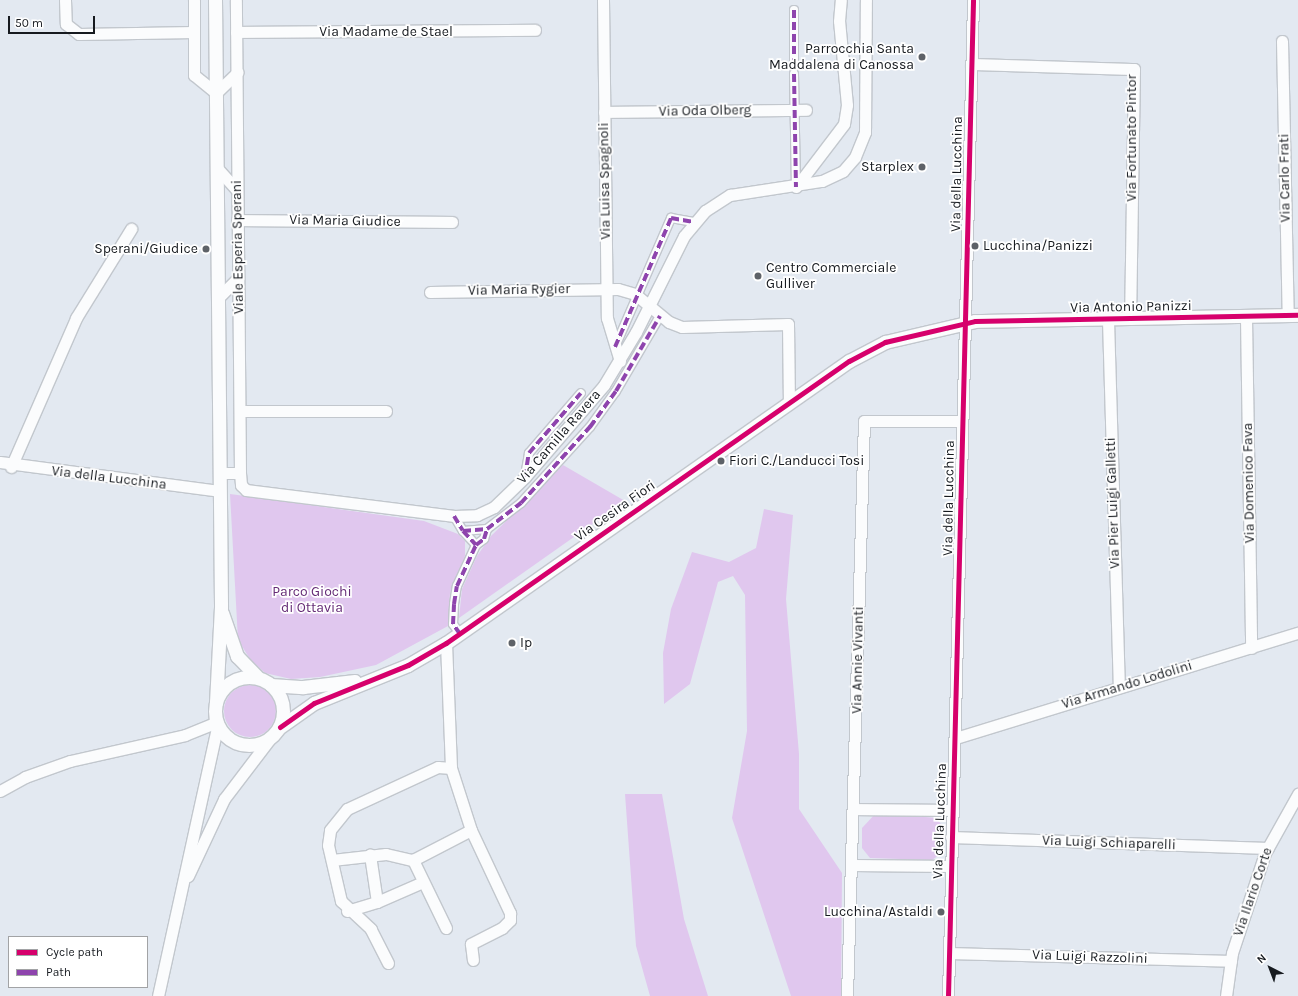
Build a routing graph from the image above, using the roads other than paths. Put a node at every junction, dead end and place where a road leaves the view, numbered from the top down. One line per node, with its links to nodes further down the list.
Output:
1 (65, 0): 11 (street)
2 (194, 0): 11 (street)
3 (215, 0): 18 (street, Viale Esperia Sperani)
4 (236, 0): 12 (street, Viale Esperia Sperani)
5 (603, 0): 21 (street, Via Luisa Spagnoli)
6 (841, 0): 23 (street)
7 (866, 0): 23 (street, Via Camilla Ravera)
8 (973, 0): 15 (street, Via della Lucchina)
9 (794, 10): 14 (street)
10 (535, 30): 12 (street, Via Madame de Stael)
11 (194, 32): 18 (street)
12 (236, 32): 16 (street, Viale Esperia Sperani)
13 (1282, 41): 36 (street, Via Carlo Frati)
14 (794, 64)
15 (971, 64): 39 (street, Via Fortunato Pintor); 40 (street, Via della Lucchina)
16 (238, 72): 18 (street); 24 (street, Viale Esperia Sperani)
17 (794, 74): 19 (street)
18 (216, 93): 22 (street, Viale Esperia Sperani)
19 (795, 110): 20 (street, Via Oda Olberg); 21 (street, Via Oda Olberg); 23 (street)
20 (806, 110)
21 (604, 112): 30 (street, Via Luisa Spagnoli)
22 (217, 168): 24 (street); 33 (street, Viale Esperia Sperani)
23 (796, 187): 27 (street, Via Camilla Ravera)
24 (237, 190): 25 (street, Viale Esperia Sperani)
25 (237, 220): 26 (street, Via Maria Giudice); 29 (street, Viale Esperia Sperani)
26 (452, 222)
27 (694, 222): 32 (street); 34 (street, Via Camilla Ravera)
28 (131, 229): 49 (street)
29 (238, 278): 33 (street); 45 (street, Viale Esperia Sperani)
30 (607, 288): 31 (street, Via Maria Rygier); 32 (street, Via Maria Rygier); 41 (street, Via Luisa Spagnoli)
31 (430, 292)
32 (637, 296): 34 (street, Via Maria Rygier); 41 (street)
33 (218, 298): 50 (street, Viale Esperia Sperani)
34 (650, 305): 35 (street, Via Maria Rygier); 42 (street, Via Camilla Ravera)
35 (660, 316): 44 (street); 55 (street)
36 (1293, 316): 37 (street, Via Antonio Panizzi)
37 (1246, 318): 39 (street, Via Antonio Panizzi); 62 (street, Via Domenico Fava)
38 (1108, 320): 39 (street, Via Antonio Panizzi); 40 (street, Via Antonio Panizzi); 66 (street, Via Pier Luigi Galletti)
39 (1130, 320)
40 (965, 322): 44 (street, Via Cesira Fiori); 47 (street, Via della Lucchina)
41 (615, 347): 42 (street, Via Luisa Spagnoli)
42 (620, 361): 52 (street, Via Camilla Ravera)
43 (581, 393): 52 (street)
44 (789, 402): 60 (street, Via Cesira Fiori)
45 (240, 410): 46 (street); 51 (street, Viale Esperia Sperani)
46 (386, 411)
47 (962, 422): 70 (street, Via della Lucchina); 75 (street, Via Annie Vivanti)
48 (0, 462): 49 (street, Via della Lucchina)
49 (11, 467): 53 (street, Via della Lucchina)
50 (219, 473): 51 (street); 53 (street, Viale Esperia Sperani)
51 (240, 473): 54 (street, Via Camilla Ravera)
52 (525, 477): 54 (street, Via Camilla Ravera)
53 (219, 491): 58 (street, Viale Esperia Sperani)
54 (454, 516): 56 (street)
55 (487, 529): 56 (street); 57 (street)
56 (463, 531): 57 (street)
57 (476, 545): 60 (street)
58 (221, 607): 63 (street, Viale Esperia Sperani); 67 (street, Viale Esperia Sperani)
59 (1298, 633): 62 (street, Via Armando Lodolini)
60 (460, 634): 61 (street, Via Cesira Fiori)
61 (446, 643): 64 (street, Via Cesira Fiori); 72 (street)
62 (1251, 648): 66 (street, Via Armando Lodolini)
63 (258, 678): 65 (street); 67 (street)
64 (371, 679): 65 (street, Via Cesira Fiori); 69 (street, Via Cesira Fiori)
65 (271, 685): 69 (street)
66 (1119, 687): 70 (street, Via Armando Lodolini)
67 (216, 703): 68 (street)
68 (218, 723): 71 (street); 73 (street); 86 (street)
69 (280, 727): 71 (street)
70 (956, 738): 76 (street, Via della Lucchina)
71 (269, 740): 86 (street)
72 (451, 768): 77 (street); 81 (street)
73 (0, 791)
74 (1298, 794): 79 (street, Via Ilario Corte)
75 (854, 809): 76 (street); 83 (street, Via Annie Vivanti)
76 (951, 810): 78 (street, Via della Lucchina)
77 (471, 830): 82 (street); 91 (street)
78 (951, 838): 79 (street, Via Luigi Schiaparelli); 84 (street, Via della Lucchina)
79 (1268, 848): 92 (street, Via Ilario Corte)
80 (370, 855): 81 (street); 82 (street); 87 (street)
81 (332, 860): 88 (street)
82 (412, 860): 85 (street)
83 (853, 865): 84 (street); 95 (street, Via Annie Vivanti)
84 (951, 866): 90 (street, Via della Lucchina)
85 (423, 882): 87 (street); 89 (street)
86 (184, 884): 94 (street)
87 (377, 902): 88 (street)
88 (348, 911): 93 (street)
89 (446, 928)
90 (949, 953): 92 (street, Via Luigi Razzolini); 96 (street, Via della Lucchina)
91 (473, 960)
92 (1231, 961): 97 (street, Via Ilario Corte)
93 (388, 963)
94 (158, 996)
95 (847, 996)
96 (948, 996)
97 (1226, 996)

